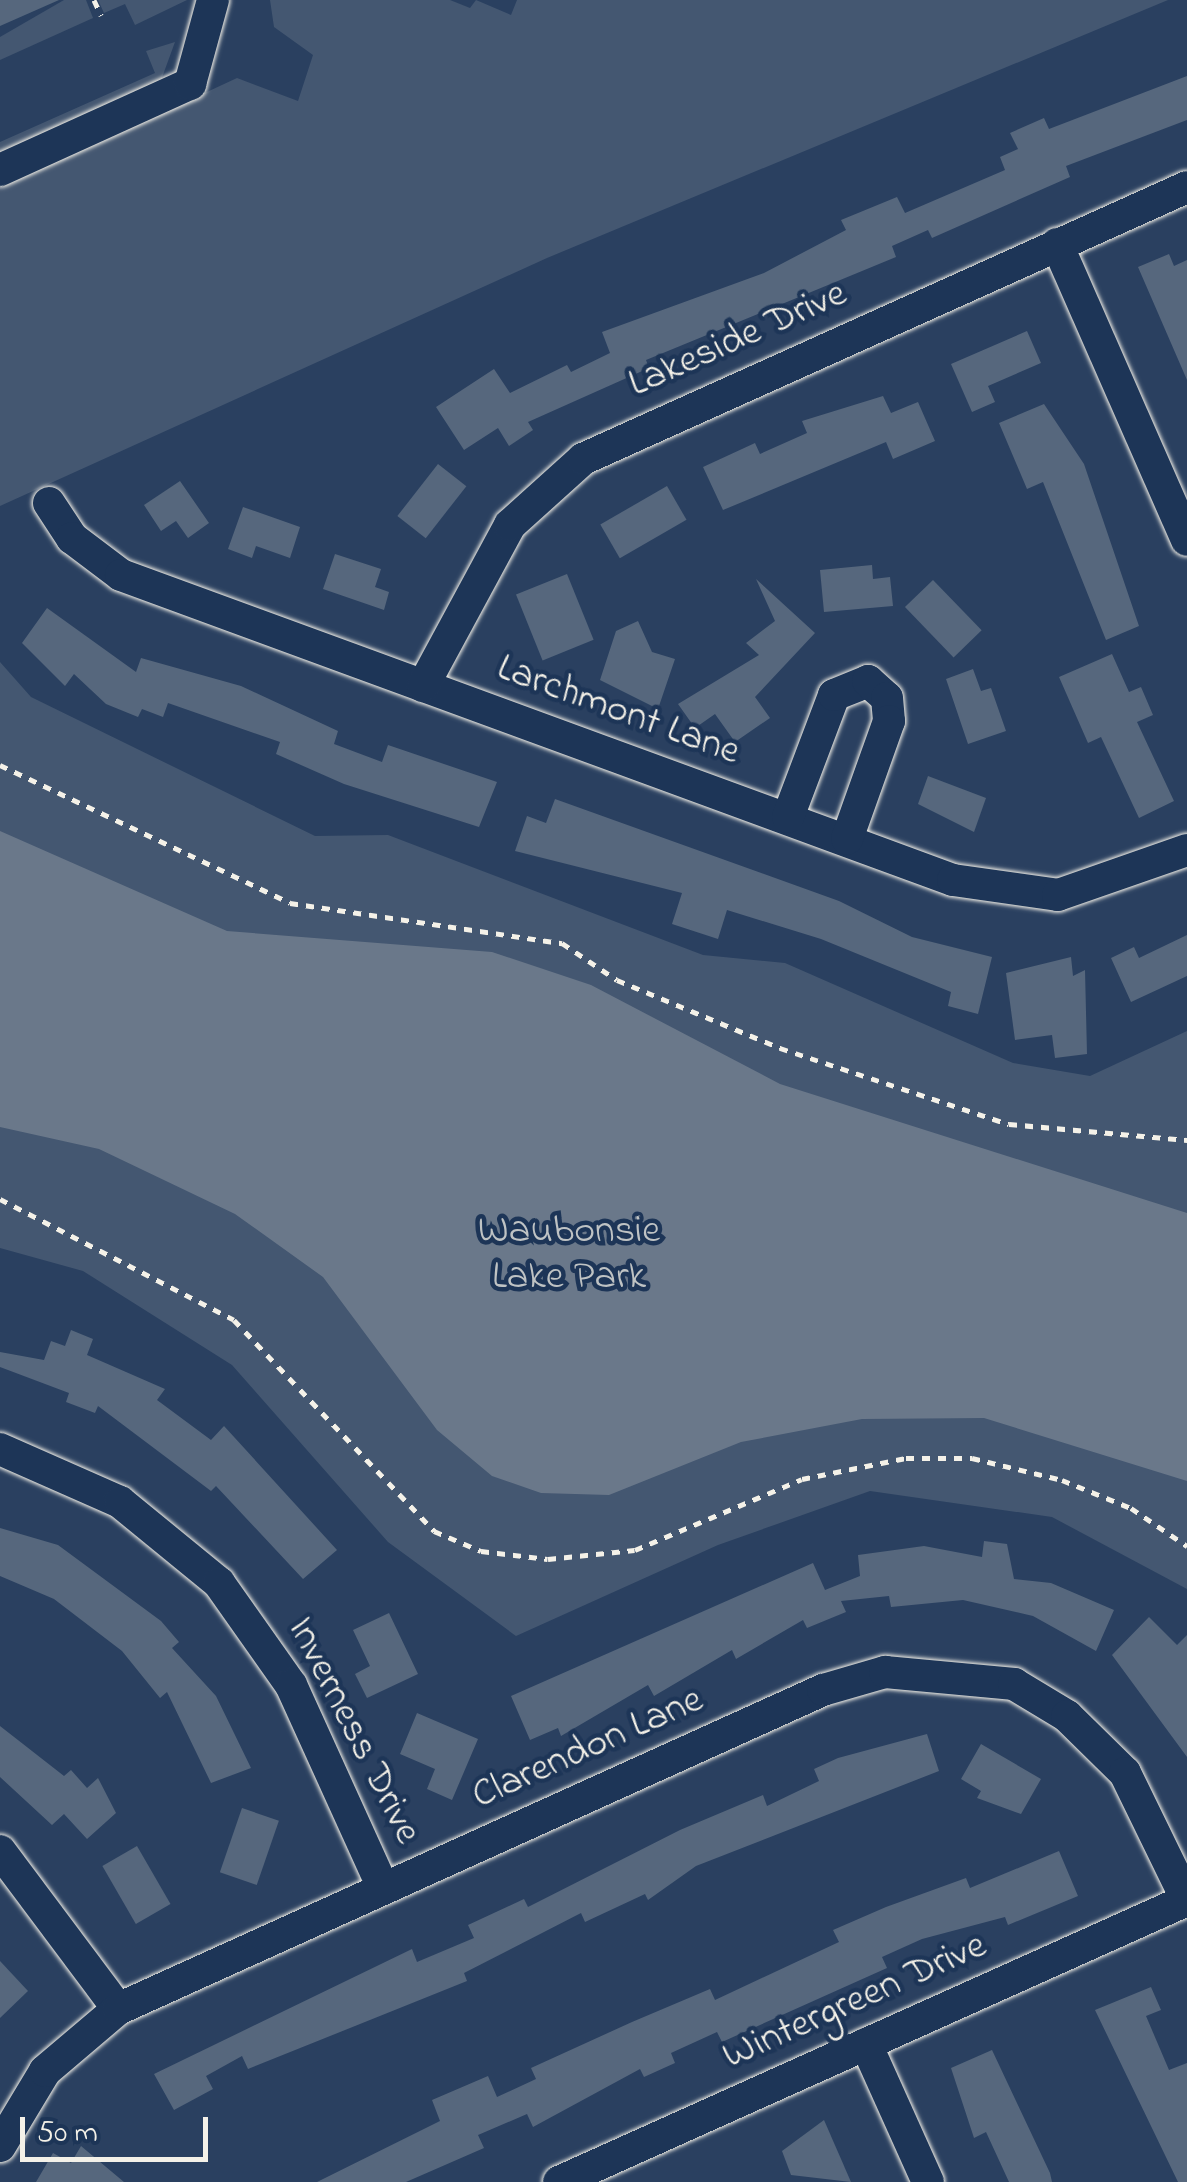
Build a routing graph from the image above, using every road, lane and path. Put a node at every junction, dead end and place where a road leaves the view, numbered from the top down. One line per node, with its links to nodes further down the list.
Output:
1 (94, 0): 3 (path)
2 (212, 0): 4 (street)
3 (101, 15)
4 (0, 170)
5 (1187, 187): 6 (street, Lakeside Drive)
6 (1057, 244): 8 (street); 9 (street, Lakeside Drive)
7 (49, 503): 9 (street, Larchmont Lane)
8 (1187, 540)
9 (423, 686): 11 (street, Larchmont Lane)
10 (0, 766): 14 (path)
11 (788, 817): 12 (street, Larchmont Lane); 12 (street)
12 (847, 840): 13 (street, Larchmont Lane)
13 (1187, 850)
14 (1187, 1140)
15 (0, 1199): 17 (path)
16 (0, 1449): 19 (street, Inverness Drive)
17 (1187, 1546)
18 (0, 1851): 21 (street)
19 (384, 1888): 20 (street, Clarendon Lane); 21 (street, Clarendon Lane)
20 (1187, 1900): 22 (street, Wintergreen Drive)
21 (118, 2009): 23 (street, Clarendon Lane)
22 (866, 2044): 24 (street, Wintergreen Drive); 25 (street)
23 (0, 2146)
24 (559, 2182)
25 (928, 2182)

